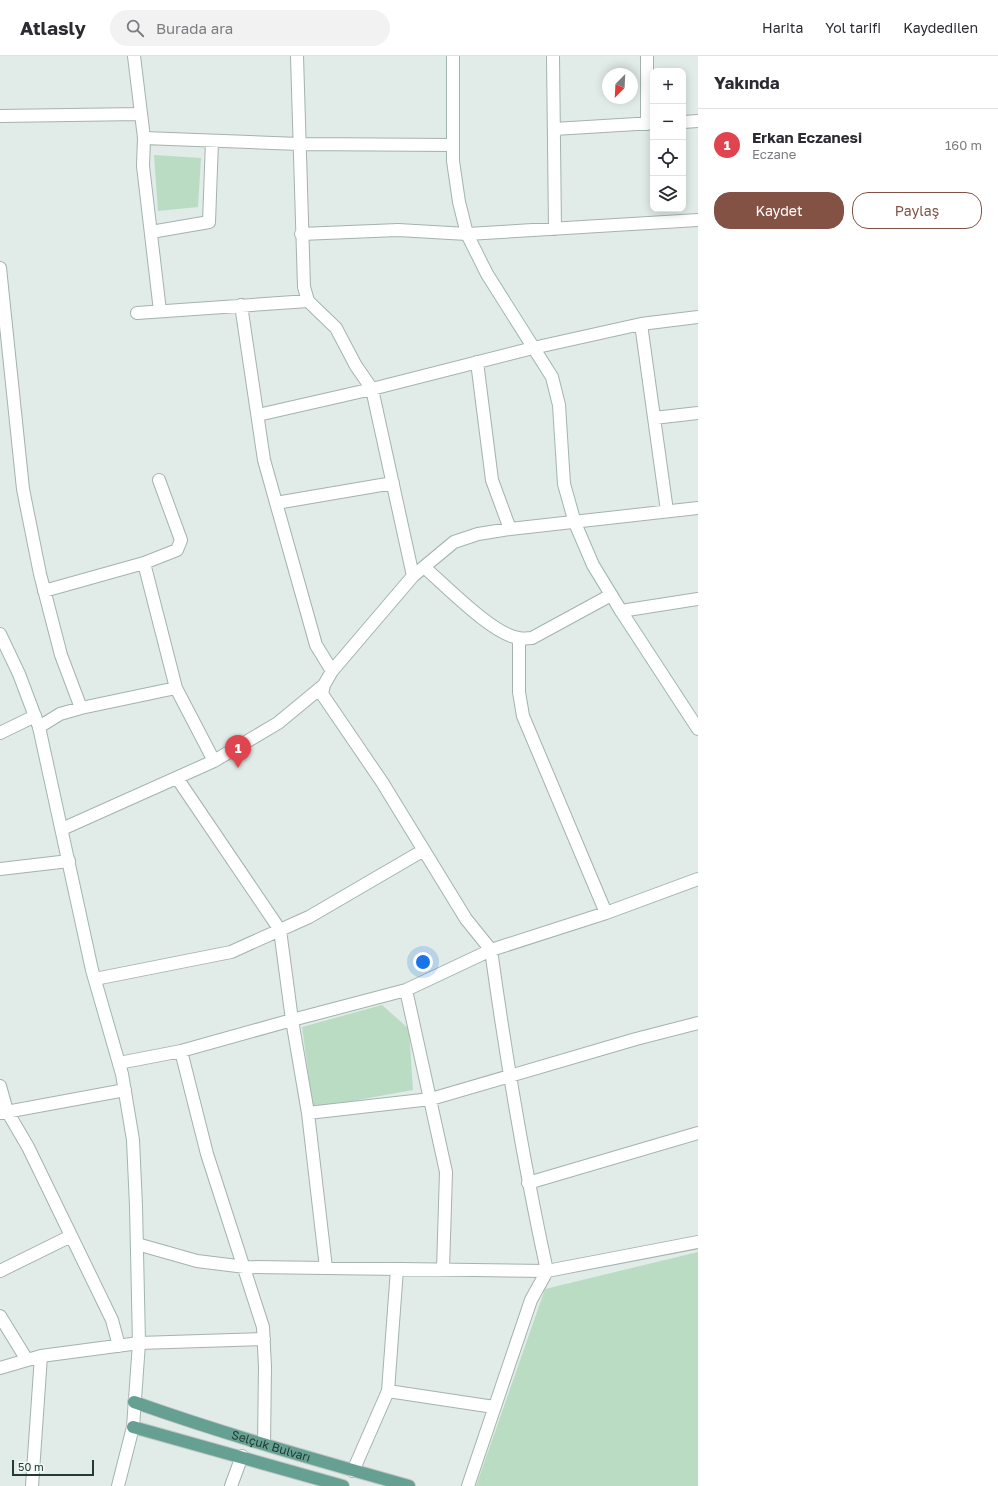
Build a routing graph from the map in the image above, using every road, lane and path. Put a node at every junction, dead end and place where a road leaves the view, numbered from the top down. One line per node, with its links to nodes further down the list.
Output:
1 (134, 56): 6 (street)
2 (297, 56): 14 (street)
3 (453, 56): 15 (street)
4 (553, 56): 11 (street)
5 (647, 56): 10 (street)
6 (140, 114): 7 (street); 12 (street)
7 (0, 116)
8 (698, 121): 9 (street)
9 (686, 122)
10 (650, 124): 11 (street)
11 (554, 129): 17 (street)
12 (144, 138): 13 (street); 18 (street)
13 (212, 141): 14 (street); 18 (street)
14 (299, 144): 15 (street); 19 (street)
15 (453, 146): 20 (street)
16 (698, 220): 17 (street)
17 (555, 228): 20 (street)
18 (151, 232): 24 (street)
19 (301, 234): 20 (street); 22 (street)
20 (467, 234): 28 (street)
21 (0, 268): 44 (street)
22 (308, 300): 23 (street); 30 (street)
23 (241, 305): 24 (street); 32 (street)
24 (160, 311): 25 (street)
25 (137, 313)
26 (698, 317): 27 (street)
27 (641, 324): 28 (street); 33 (street)
28 (533, 348): 29 (street); 39 (street)
29 (477, 362): 30 (street); 40 (street)
30 (372, 389): 32 (street); 35 (street)
31 (698, 413): 33 (street)
32 (258, 415): 36 (street)
33 (654, 418): 38 (street)
34 (159, 480): 41 (street)
35 (393, 483): 36 (street); 43 (street)
36 (276, 502): 50 (street)
37 (698, 508): 38 (street)
38 (667, 511): 39 (street)
39 (575, 523): 40 (street); 45 (street)
40 (510, 529): 42 (street)
41 (144, 563): 44 (street); 52 (street)
42 (424, 567): 43 (street); 49 (street)
43 (413, 576): 50 (street)
44 (44, 590): 53 (street)
45 (611, 595): 47 (street); 49 (street)
46 (698, 599): 47 (street)
47 (621, 611): 55 (street)
48 (0, 634): 54 (street)
49 (519, 638): 64 (street)
50 (332, 671): 51 (street)
51 (324, 684): 57 (street); 60 (street)
52 (176, 688): 53 (street); 57 (street)
53 (81, 708): 54 (street)
54 (37, 721): 56 (street); 59 (street)
55 (697, 726)
56 (0, 733)
57 (214, 761): 58 (street)
58 (177, 778): 59 (street); 65 (street)
59 (62, 830): 61 (street)
60 (424, 850): 65 (street); 66 (street)
61 (68, 860): 62 (street); 67 (street)
62 (0, 869)
63 (698, 879): 64 (street)
64 (606, 913): 66 (street)
65 (280, 930): 67 (street); 69 (street)
66 (490, 950): 68 (street); 73 (street)
67 (95, 980): 72 (street)
68 (406, 990): 69 (street); 76 (street)
69 (292, 1020): 71 (street); 78 (street)
70 (698, 1022): 73 (street)
71 (181, 1051): 72 (street); 84 (street)
72 (119, 1064): 75 (street)
73 (509, 1076): 76 (street); 80 (street)
74 (0, 1086): 77 (street)
75 (125, 1090): 77 (street); 83 (street)
76 (431, 1099): 78 (street); 87 (street)
77 (3, 1112): 81 (street)
78 (308, 1113): 85 (street)
79 (698, 1133): 80 (street)
80 (528, 1183): 89 (street)
81 (71, 1236): 88 (street); 93 (street)
82 (698, 1242): 89 (street)
83 (137, 1244): 84 (street); 92 (street)
84 (245, 1267): 85 (street); 91 (street)
85 (326, 1268): 86 (street)
86 (398, 1269): 87 (street); 97 (street)
87 (443, 1269): 89 (street)
88 (0, 1271)
89 (547, 1272): 99 (street)
90 (0, 1316): 95 (street)
91 (264, 1339): 92 (street); 101 (street)
92 (139, 1343): 93 (street); 98 (street)
93 (119, 1346): 94 (street)
94 (41, 1356): 95 (street); 104 (street)
95 (27, 1360): 96 (street)
96 (0, 1368)
97 (388, 1391): 99 (street); 103 (street)
98 (134, 1402): 100 (street); 101 (main road, Selçuk Bulvarı)
99 (494, 1407): 109 (street)
100 (133, 1427): 102 (main road, Selçuk Bulvarı); 105 (street)
101 (264, 1444): 103 (main road, Selçuk Bulvarı)
102 (242, 1456): 106 (street); 107 (main road, Selçuk Bulvarı)
103 (353, 1471): 108 (main road, Selçuk Bulvarı)
104 (32, 1486)
105 (118, 1486)
106 (231, 1486)
107 (343, 1486)
108 (409, 1486)
109 (468, 1486)

